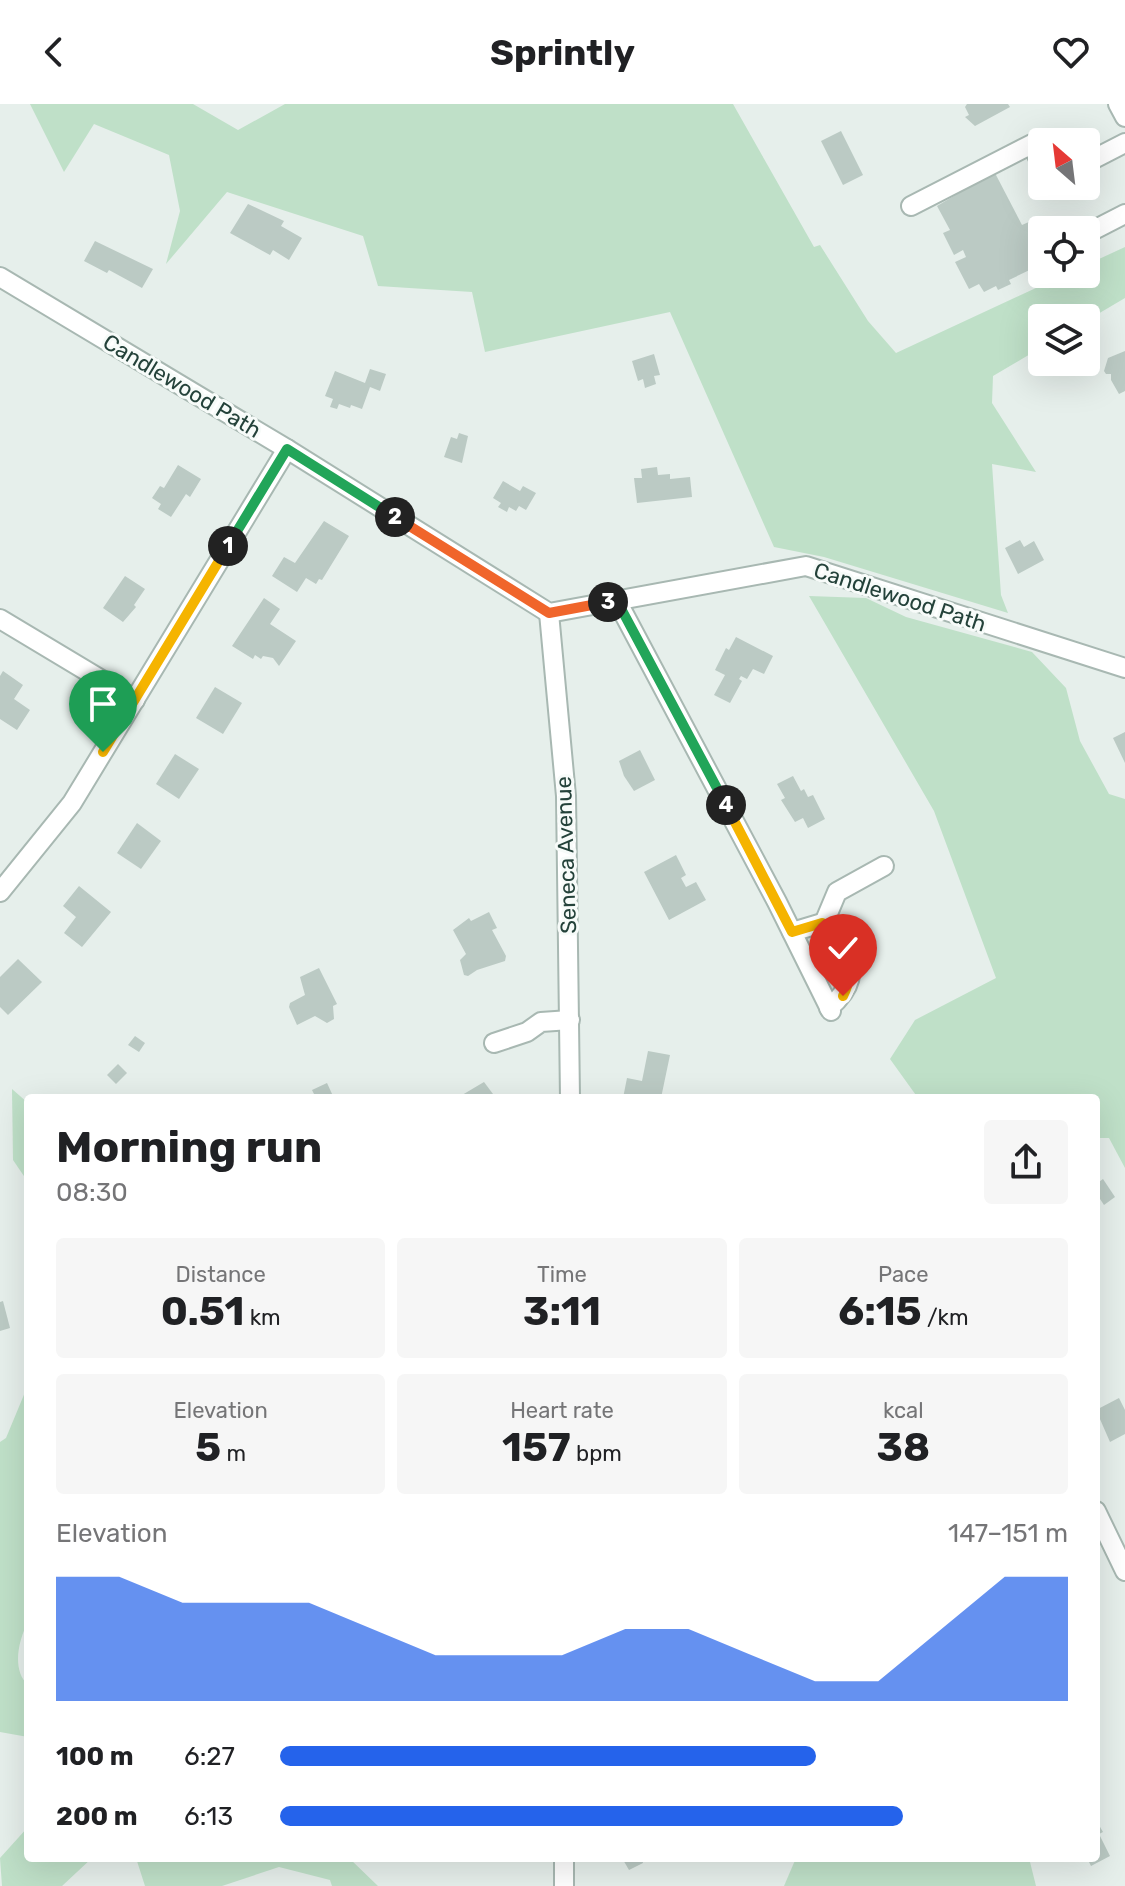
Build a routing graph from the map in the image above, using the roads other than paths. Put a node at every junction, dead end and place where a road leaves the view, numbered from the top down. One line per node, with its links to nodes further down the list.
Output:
1 (1118, 104): 2 (street)
2 (1125, 117)
3 (1028, 146): 6 (street)
4 (1124, 146): 5 (street)
5 (1100, 157)
6 (911, 206)
7 (1125, 214): 8 (street)
8 (1100, 227)
9 (0, 277): 10 (street, Candlewood Path)
10 (287, 449): 12 (street, Candlewood Path); 15 (street)
11 (617, 601): 12 (street, Candlewood Path); 14 (street, Candlewood Path); 19 (street)
12 (549, 613): 20 (street, Seneca Avenue)
13 (0, 619): 15 (street)
14 (1125, 668)
15 (135, 700): 17 (street)
16 (884, 866): 18 (street)
17 (0, 892)
18 (824, 923): 19 (street); 19 (street)
19 (792, 932)
20 (570, 1020): 21 (street); 22 (street, Seneca Avenue)
21 (494, 1043)
22 (570, 1094)
23 (1100, 1519): 24 (street)
24 (1125, 1571)
25 (564, 1862): 26 (street)
26 (564, 1886)

